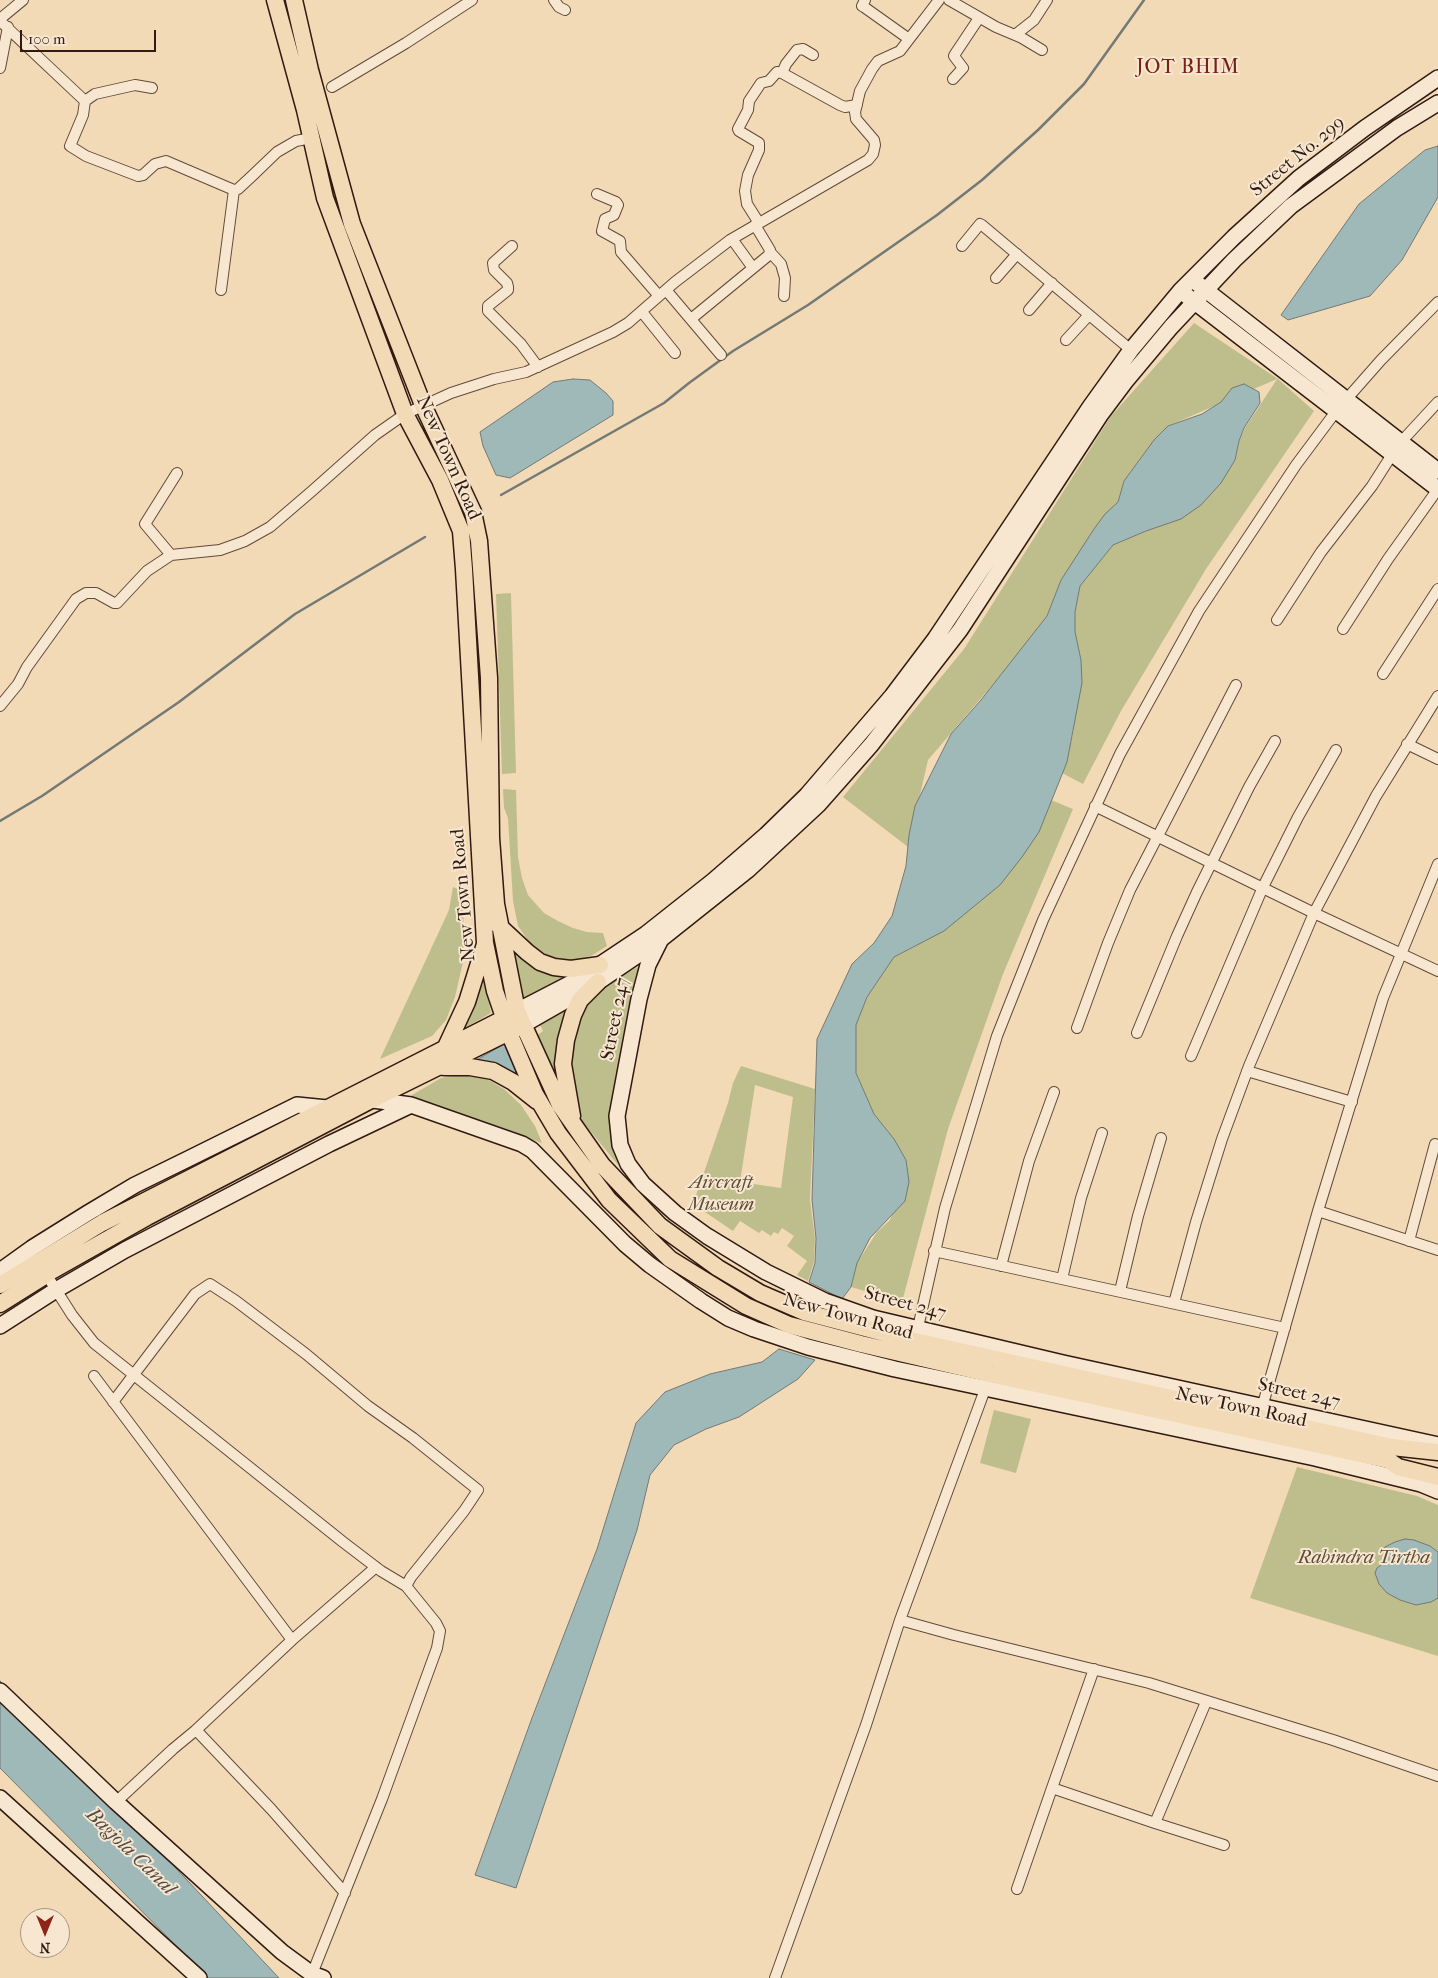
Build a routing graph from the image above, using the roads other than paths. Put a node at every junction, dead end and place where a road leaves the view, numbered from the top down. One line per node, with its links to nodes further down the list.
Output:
1 (23, 0): 12 (street)
2 (275, 0): 26 (main road, New Town Road)
3 (294, 0): 57 (main road, New Town Road)
4 (472, 0): 21 (street)
5 (554, 0): 10 (street)
6 (865, 0): 14 (street)
7 (939, 0): 14 (street)
8 (949, 0): 11 (street)
9 (1047, 0): 13 (street)
10 (565, 10)
11 (979, 18): 13 (street); 20 (street)
12 (2, 22): 17 (street); 23 (street)
13 (1015, 35): 15 (street)
14 (909, 38): 25 (street)
15 (1042, 50)
16 (813, 55): 18 (street)
17 (0, 68)
18 (782, 73): 25 (street); 29 (street)
19 (1438, 78): 37 (street, Street No. 299)
20 (953, 79)
21 (332, 87)
22 (152, 88): 23 (street)
23 (85, 101): 27 (street)
24 (1438, 103): 41 (street)
25 (856, 105): 29 (street)
26 (311, 138): 27 (street); 59 (main road, New Town Road)
27 (234, 190): 39 (street)
28 (597, 194): 42 (street)
29 (757, 224): 30 (street); 33 (street)
30 (732, 239): 35 (street); 42 (street)
31 (512, 246): 55 (street)
32 (962, 246): 34 (street)
33 (770, 252): 35 (street); 43 (street)
34 (1017, 254): 36 (street); 38 (street)
35 (753, 268): 49 (street)
36 (996, 278)
37 (1193, 279): 40 (street, Street No. 299); 41 (street)
38 (1052, 283): 46 (street); 48 (street)
39 (221, 290)
40 (1181, 290): 44 (street); 52 (street, Street No. 299)
41 (1205, 290): 44 (street); 51 (street)
42 (663, 293): 47 (street); 49 (street)
43 (784, 296)
44 (1194, 302): 51 (street); 76 (street)
45 (1438, 302): 58 (street)
46 (1029, 310)
47 (642, 312): 53 (street); 55 (street)
48 (1089, 315): 50 (street); 52 (street)
49 (691, 319): 54 (street)
50 (1066, 340)
51 (1263, 344): 58 (street)
52 (1132, 350): 76 (street, Street No. 299)
53 (676, 353)
54 (721, 355)
55 (538, 367): 57 (street)
56 (1438, 402): 60 (street)
57 (424, 404): 59 (street); 83 (main road, New Town Road)
58 (1342, 405): 60 (street); 77 (street)
59 (405, 414): 64 (street); 85 (main road, New Town Road)
60 (1397, 447): 61 (street); 63 (street); 66 (street)
61 (1438, 471)
62 (177, 473): 64 (street)
63 (1438, 489): 67 (street)
64 (171, 555): 71 (street)
65 (1438, 589): 68 (street)
66 (1277, 620)
67 (1343, 629)
68 (1383, 674)
69 (1236, 685): 78 (street)
70 (1438, 696): 73 (street)
71 (0, 706)
72 (1275, 741): 79 (street)
73 (1407, 744): 75 (street); 82 (street)
74 (1336, 750): 81 (street)
75 (1438, 759)
76 (813, 800): 84 (street); 88 (street)
77 (1095, 806): 78 (street); 111 (street)
78 (1158, 836): 79 (street); 90 (street)
79 (1212, 862): 81 (street); 91 (street)
80 (1438, 864): 86 (street)
81 (1263, 887): 82 (street); 93 (street)
82 (1314, 913): 86 (street); 95 (street)
83 (498, 926): 88 (main road); 89 (main road, New Town Road)
84 (660, 940): 88 (street); 107 (street, Street 247)
85 (485, 943): 89 (main road, New Town Road); 92 (main road)
86 (1400, 953): 87 (street); 98 (street)
87 (1438, 971)
88 (599, 973): 89 (street); 102 (main road)
89 (513, 1021): 92 (main road); 94 (main road); 99 (main road, New Town Road); 102 (main road)
90 (1077, 1028)
91 (1137, 1033)
92 (446, 1047): 101 (main road)
93 (1191, 1056)
94 (438, 1068): 97 (main road); 99 (main road)
95 (1247, 1071): 98 (street); 122 (street)
96 (1054, 1092): 112 (street)
97 (373, 1100): 100 (street); 114 (main road)
98 (1352, 1102): 108 (street)
99 (540, 1104): 128 (main road, New Town Road)
100 (411, 1105): 119 (street); 128 (street)
101 (327, 1108): 113 (street); 114 (main road)
102 (574, 1126): 106 (main road)
103 (1102, 1134): 116 (street)
104 (1161, 1138): 120 (street)
105 (1435, 1144): 109 (street)
106 (616, 1180): 107 (street); 117 (main road)
107 (640, 1180): 115 (street, Street 247)
108 (1318, 1211): 109 (street); 124 (street)
109 (1409, 1240): 110 (street)
110 (1438, 1250)
111 (934, 1251): 112 (street); 125 (street)
112 (1001, 1266): 116 (street)
113 (0, 1271)
114 (40, 1272): 118 (main road); 119 (street); 121 (main road)
115 (766, 1272): 117 (street); 125 (street, Street 247)
116 (1062, 1279): 120 (street)
117 (741, 1282): 125 (main road)
118 (0, 1285)
119 (56, 1290): 123 (street); 126 (street)
120 (1120, 1291): 122 (street)
121 (0, 1304)
122 (1174, 1304): 124 (street)
123 (0, 1326)
124 (1285, 1328): 130 (street)
125 (916, 1335): 130 (main road)
126 (134, 1375): 129 (street); 136 (street); 137 (street)
127 (94, 1376): 129 (street)
128 (988, 1382): 132 (main road, New Town Road); 135 (street); 138 (street)
129 (113, 1402): 139 (street)
130 (1261, 1411): 131 (street, Street 247); 132 (main road)
131 (1438, 1445)
132 (1390, 1454): 133 (main road); 133 (main road); 134 (main road, New Town Road)
133 (1427, 1458)
134 (1438, 1476)
135 (1438, 1491)
136 (376, 1567): 137 (street); 139 (street)
137 (406, 1586): 151 (street)
138 (900, 1620): 140 (street); 154 (street)
139 (292, 1640): 143 (street)
140 (1094, 1670): 142 (street); 145 (street)
141 (0, 1691): 147 (street)
142 (1206, 1702): 144 (street); 148 (street)
143 (196, 1730): 147 (street); 151 (street)
144 (1438, 1776)
145 (1052, 1788): 148 (street); 150 (street)
146 (0, 1798): 153 (street)
147 (116, 1802): 152 (street)
148 (1155, 1823): 149 (street)
149 (1224, 1845)
150 (1017, 1889)
151 (345, 1893): 152 (street)
152 (318, 1976)
153 (199, 1978)
154 (775, 1978)

